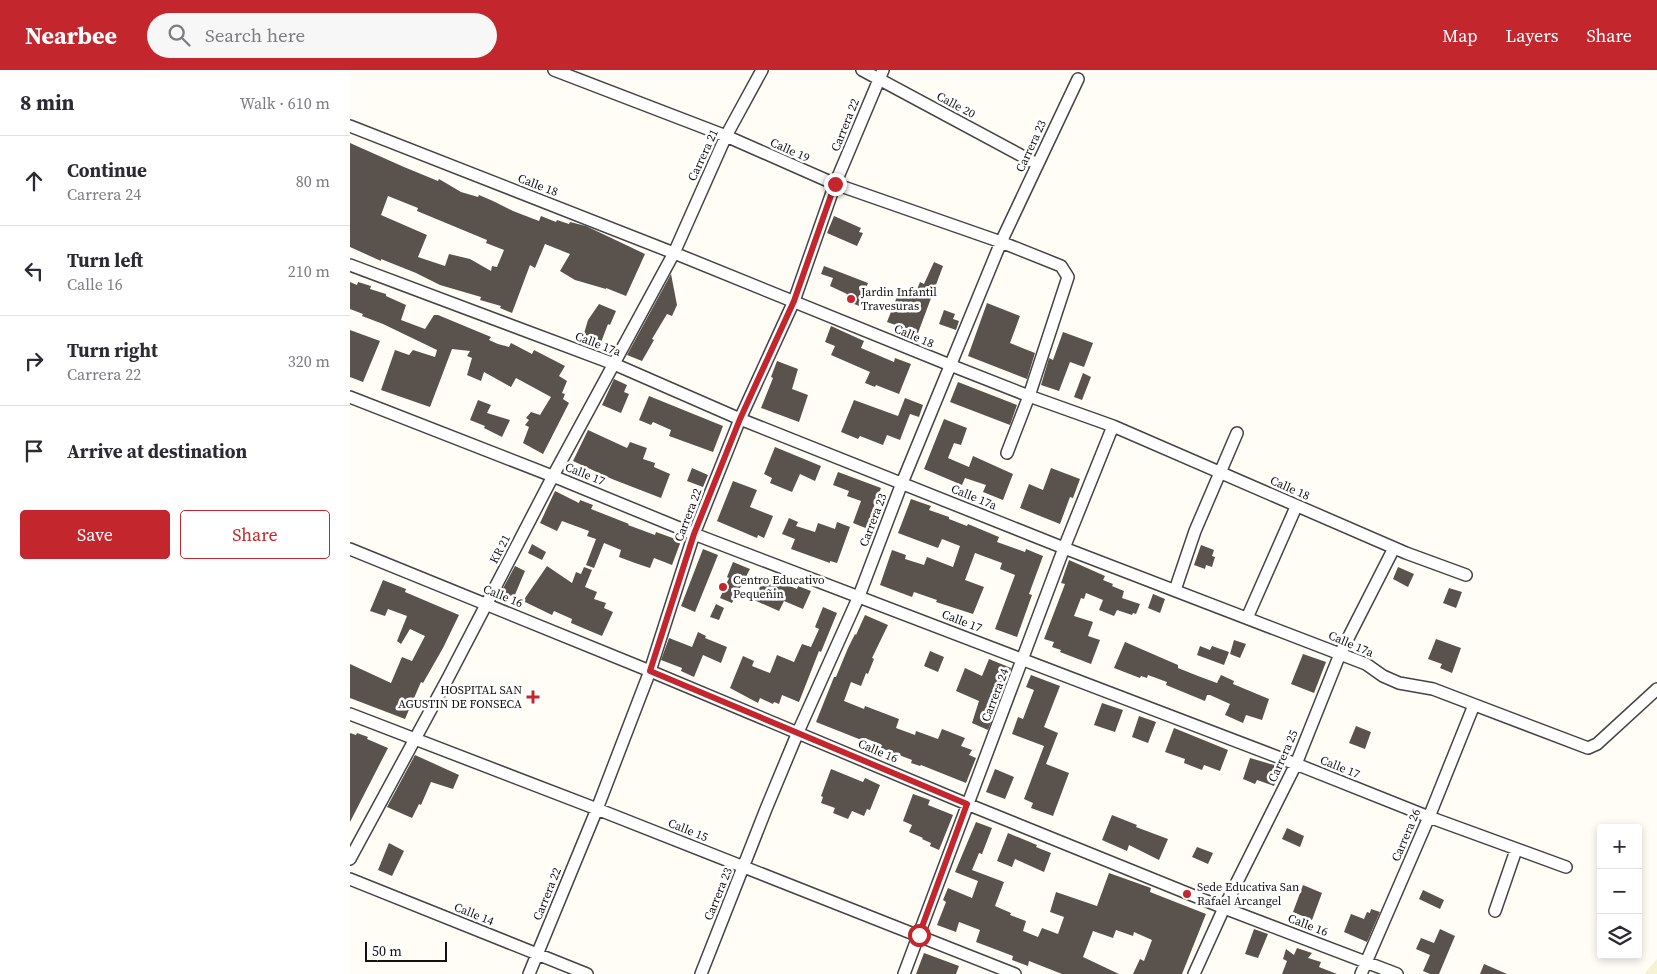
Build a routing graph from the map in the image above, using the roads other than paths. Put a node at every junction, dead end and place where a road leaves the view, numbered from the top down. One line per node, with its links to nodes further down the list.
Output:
1 (554, 70): 7 (street, Calle 19)
2 (762, 70): 7 (street, Carrera 21)
3 (862, 70): 4 (street, Calle 20)
4 (881, 74): 8 (street, Calle 20); 9 (street, Carrera 22)
5 (1078, 79): 8 (street, Carrera 23)
6 (350, 126): 11 (street, Calle 18)
7 (726, 136): 9 (street, Calle 19); 11 (street, Carrera 21)
8 (1037, 164): 10 (street, Carrera 23)
9 (835, 184): 10 (street, Calle 19); 13 (street, Carrera 22)
10 (1001, 242): 15 (street, Carrera 23); 17 (street, Calle 19)
11 (674, 253): 13 (street, Calle 18); 14 (street, KR 21)
12 (350, 265): 14 (street, Calle 17a)
13 (794, 301): 15 (street, Calle 18); 18 (street, Carrera 22)
14 (614, 364): 18 (street, Calle 17a); 23 (street, KR 21)
15 (950, 365): 17 (street, Calle 18); 24 (street, Carrera 23)
16 (350, 396): 23 (street, Calle 17)
17 (1029, 396): 19 (street, Calle 18); 21 (street)
18 (740, 419): 24 (street, Calle 17a); 26 (street, Carrera 22)
19 (1113, 426): 22 (street, Calle 18); 27 (street, Carrera 24)
20 (1237, 434): 22 (street)
21 (1007, 453)
22 (1220, 471): 25 (street, Calle 18); 31 (street)
23 (553, 476): 26 (street, Calle 17); 33 (street, KR 21)
24 (902, 483): 27 (street, Calle 17a); 32 (street, Carrera 23)
25 (1296, 507): 28 (street, Calle 18); 34 (street)
26 (694, 534): 32 (street, Calle 17); 37 (street, Carrera 22)
27 (1064, 548): 31 (street, Calle 17a); 36 (street, Carrera 24)
28 (1394, 548): 30 (street, Calle 18); 35 (street, Carrera 25)
29 (350, 549): 33 (street, Calle 16)
30 (1466, 575)
31 (1176, 590): 34 (street, Calle 17a)
32 (859, 596): 36 (street, Calle 17); 41 (street, Carrera 23)
33 (487, 604): 37 (street, Calle 16); 42 (street, KR 21)
34 (1247, 618): 35 (street, Calle 17a)
35 (1340, 654): 39 (street, Calle 17a); 43 (street, Carrera 25)
36 (1023, 659): 43 (street, Calle 17); 44 (street, Carrera 24)
37 (650, 671): 41 (street, Calle 16); 45 (street, Carrera 22)
38 (1657, 689): 39 (street, Calle 17a)
39 (1474, 705): 46 (street, Carrera 26)
40 (350, 714): 42 (street, Calle 15)
41 (798, 732): 44 (street, Calle 16); 49 (street, Carrera 23)
42 (415, 740): 45 (street, Calle 15); 48 (street, KR 21)
43 (1296, 764): 46 (street, Calle 17); 52 (street, Carrera 25)
44 (967, 804): 52 (street, Calle 16); 54 (street, Carrera 24)
45 (596, 809): 49 (street, Calle 15); 55 (street, Carrera 22)
46 (1429, 817): 47 (street, Calle 17); 56 (street, Carrera 26)
47 (1516, 850): 50 (street, Calle 17); 53 (street)
48 (350, 859)
49 (743, 867): 54 (street, Calle 15); 59 (street, Carrera 23)
50 (1566, 867)
51 (350, 879): 55 (street, Calle 14)
52 (1224, 908): 56 (street, Calle 16); 62 (street, Carrera 25)
53 (1495, 911)
54 (919, 935): 60 (street, Carrera 24); 61 (street, Calle 15)
55 (538, 954): 57 (street, Carrera 22); 58 (street, Calle 14)
56 (1366, 962): 63 (street, Carrera 26); 64 (street, Calle 16)
57 (529, 974)
58 (587, 974)
59 (701, 974)
60 (904, 974)
61 (1015, 974)
62 (1194, 974)
63 (1361, 974)
64 (1397, 974)

